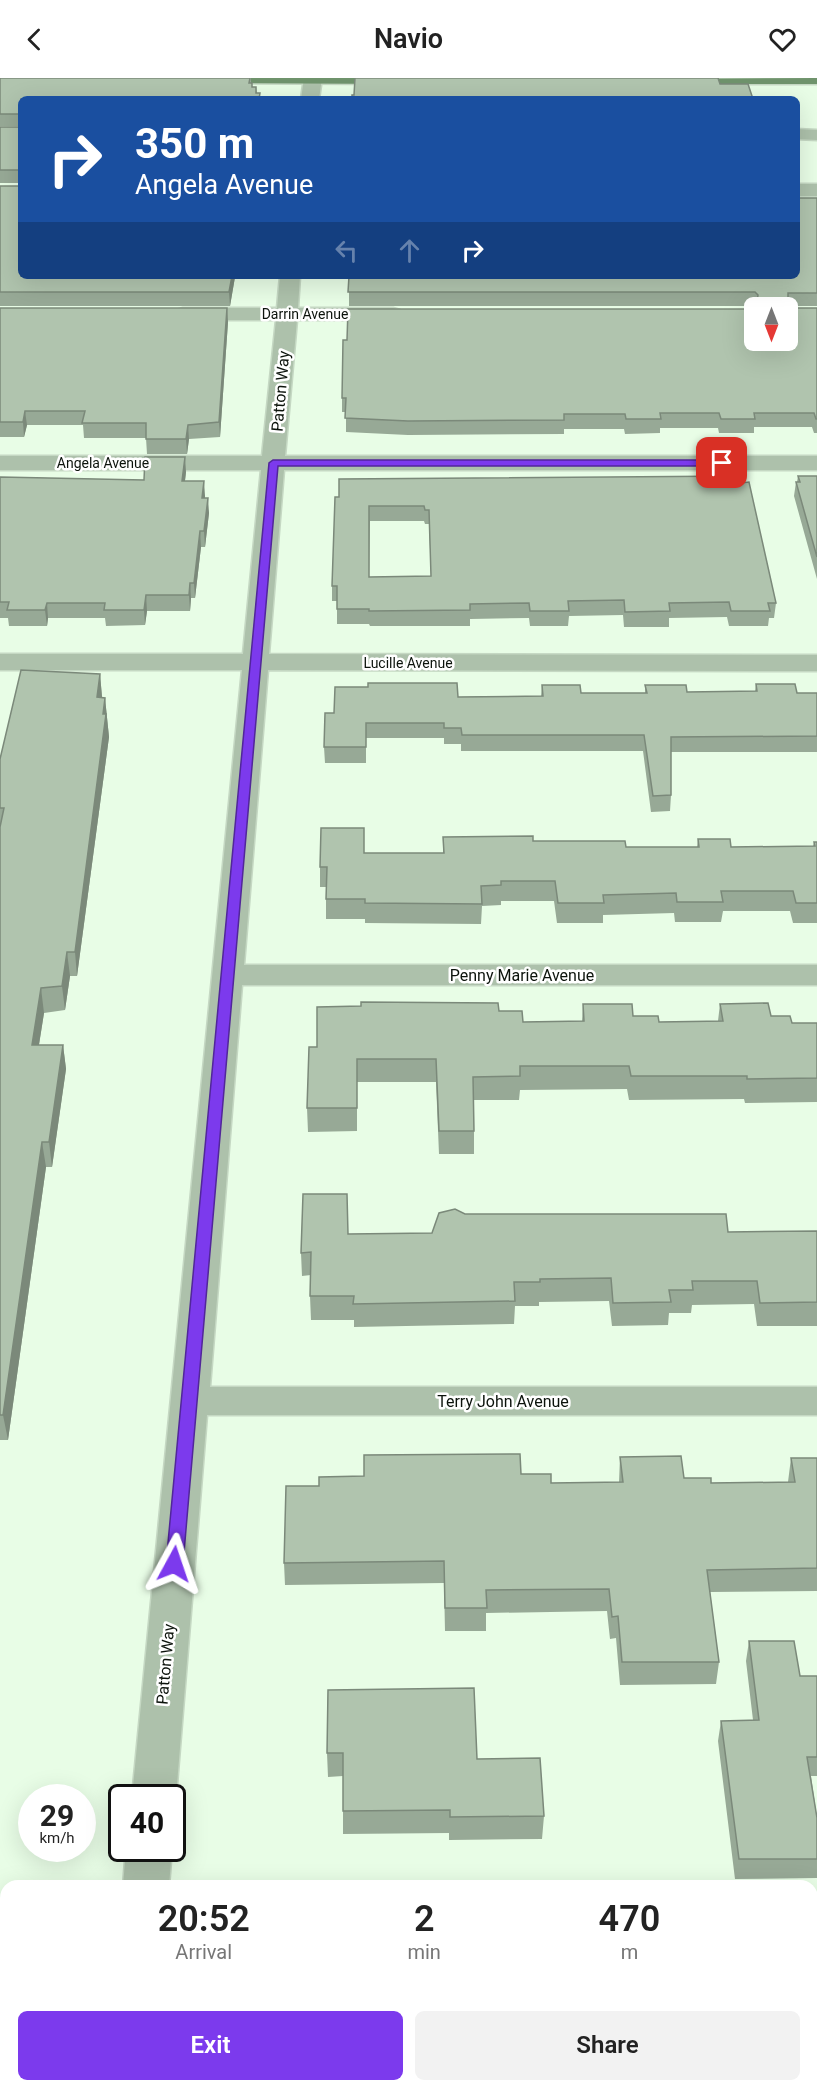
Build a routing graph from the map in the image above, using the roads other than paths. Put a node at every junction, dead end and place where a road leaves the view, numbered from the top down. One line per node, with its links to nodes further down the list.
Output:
1 (192, 78): 2 (main road)
2 (313, 78): 3 (main road); 6 (street)
3 (421, 79)
4 (661, 79): 5 (main road)
5 (817, 79)
6 (310, 96)
7 (800, 135): 8 (street)
8 (817, 135)
9 (800, 190): 10 (street)
10 (817, 190)
11 (290, 279): 13 (street, Patton Way)
12 (167, 314): 13 (street, Darrin Avenue)
13 (287, 314): 14 (street, Darrin Avenue); 16 (street, Patton Way)
14 (419, 314)
15 (0, 463): 16 (street, Angela Avenue)
16 (273, 463): 17 (street, Angela Avenue); 19 (street, Patton Way)
17 (817, 463)
18 (0, 662): 19 (street, Lucille Avenue)
19 (256, 663): 20 (street, Lucille Avenue); 21 (street, Patton Way)
20 (817, 663)
21 (228, 975): 22 (street, Penny Marie Avenue); 23 (street, Patton Way)
22 (817, 975)
23 (189, 1401): 24 (street, Terry John Avenue); 25 (street, Patton Way)
24 (817, 1401)
25 (154, 1784)
26 (148, 1862): 27 (street)
27 (146, 1880)

